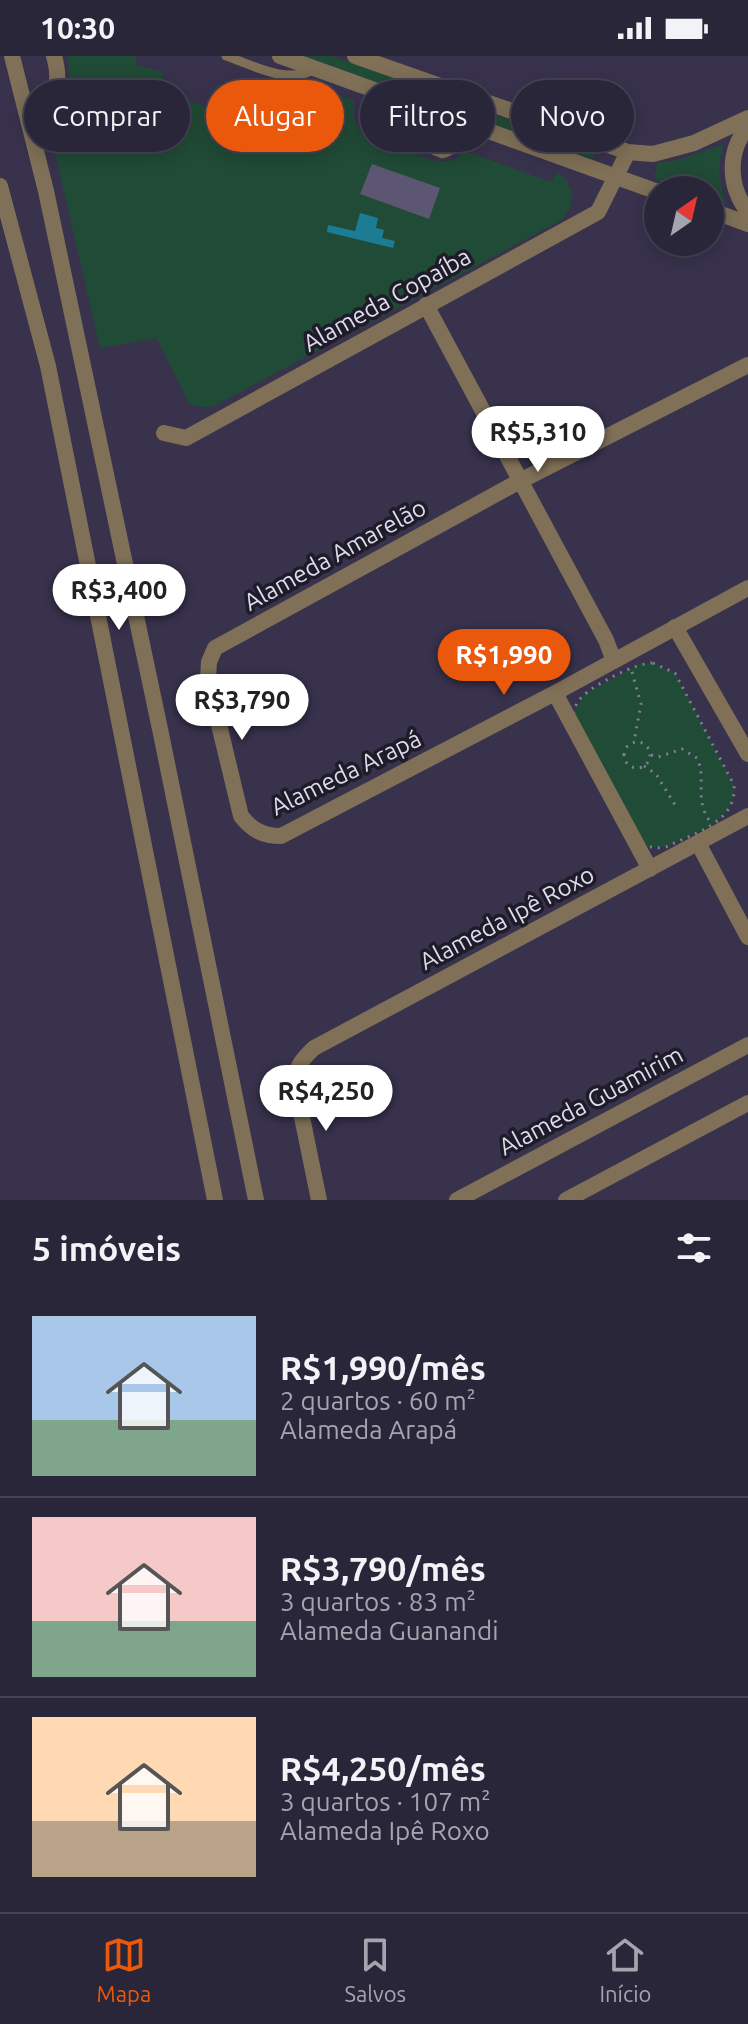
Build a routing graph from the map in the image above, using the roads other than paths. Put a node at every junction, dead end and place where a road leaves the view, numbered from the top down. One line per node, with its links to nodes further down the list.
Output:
1 (12, 56): 9 (street)
2 (54, 56): 7 (street)
3 (226, 56): 6 (lane)
4 (355, 56): 10 (street)
5 (290, 58): 6 (street)
6 (315, 69): 8 (street)
7 (58, 80)
8 (360, 83)
9 (24, 98)
10 (511, 111)
11 (748, 118): 15 (street)
12 (748, 126): 19 (street)
13 (495, 134): 16 (street)
14 (37, 152): 39 (street)
15 (628, 152): 16 (street, Alameda Copaíba)
16 (616, 178): 18 (street); 22 (street, Alameda Copaíba)
17 (0, 186): 38 (street)
18 (644, 187)
19 (748, 212)
20 (724, 215): 21 (street)
21 (748, 224)
22 (426, 305): 24 (street, Alameda Copaíba); 25 (street)
23 (748, 365): 25 (street, Alameda Amarelão)
24 (164, 433)
25 (520, 481): 28 (street); 32 (street, Alameda Amarelão)
26 (748, 588): 27 (street, Alameda Arapá)
27 (675, 627): 28 (street, Alameda Arapá); 30 (street)
28 (614, 661): 29 (street, Alameda Arapá)
29 (555, 693): 32 (street, Alameda Arapá); 34 (street)
30 (748, 754)
31 (748, 816): 33 (street, Alameda Ipê Roxo)
32 (260, 833)
33 (698, 843): 34 (street, Alameda Ipê Roxo); 35 (street)
34 (650, 869): 40 (street, Alameda Ipê Roxo)
35 (748, 937)
36 (748, 1045): 41 (street, Alameda Guamirim)
37 (748, 1103): 42 (street)
38 (215, 1200)
39 (256, 1200)
40 (319, 1200)
41 (457, 1200)
42 (566, 1200)

